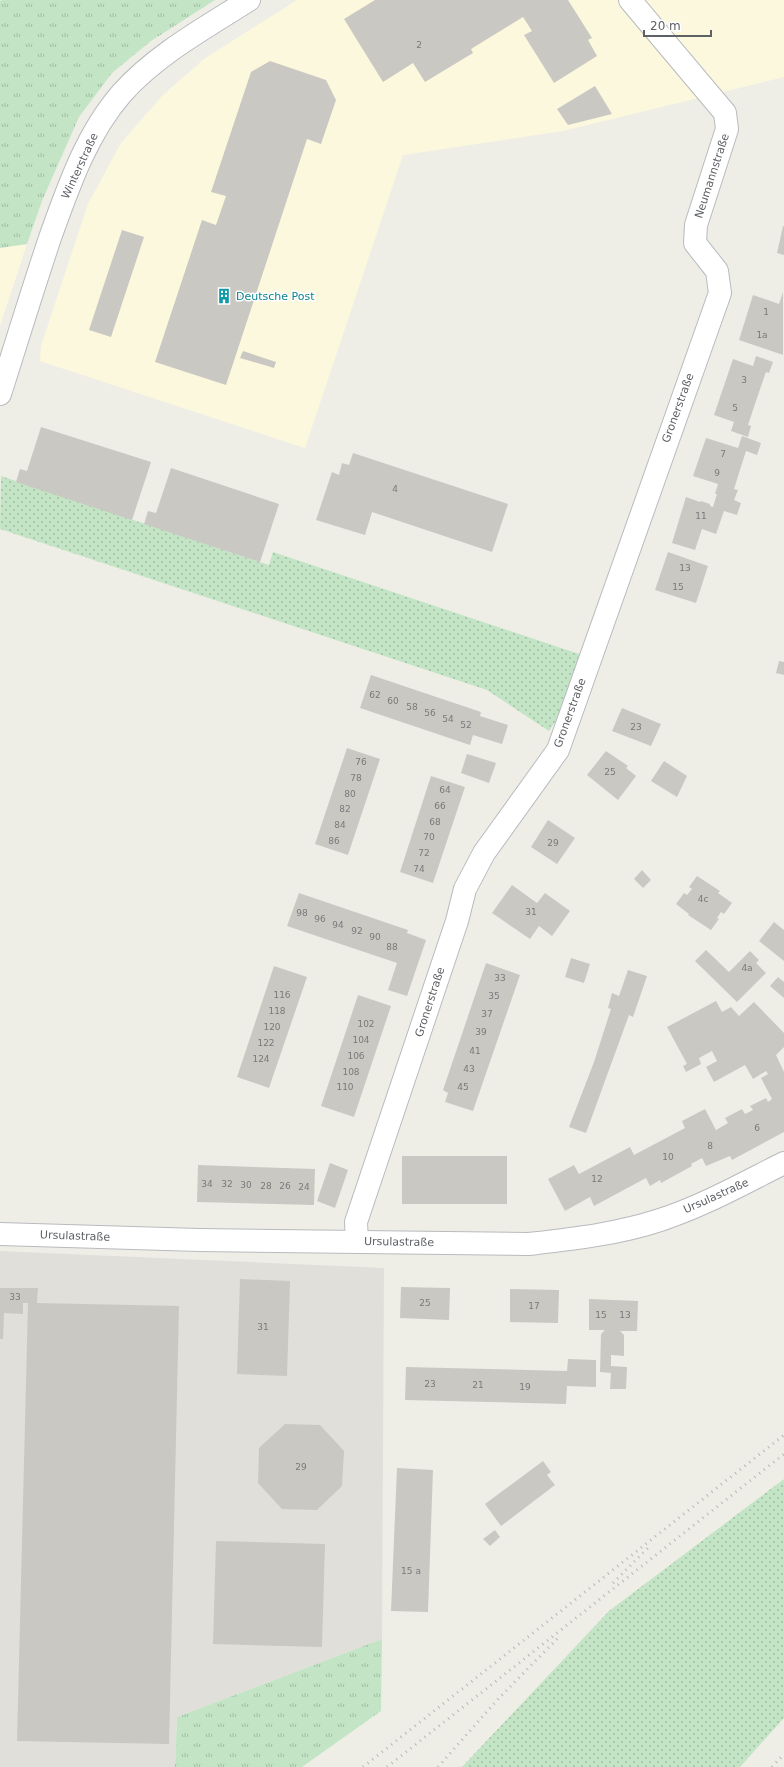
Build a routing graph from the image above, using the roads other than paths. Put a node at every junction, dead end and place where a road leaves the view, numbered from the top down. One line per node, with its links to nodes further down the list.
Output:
1 (249, 0): 4 (street, Winterstraße)
2 (630, 0): 3 (street, Neumannstraße)
3 (695, 243): 7 (street, Gronerstraße)
4 (0, 394)
5 (784, 1163): 7 (street, Ursulastraße)
6 (0, 1234): 7 (street, Ursulastraße)
7 (357, 1242)

